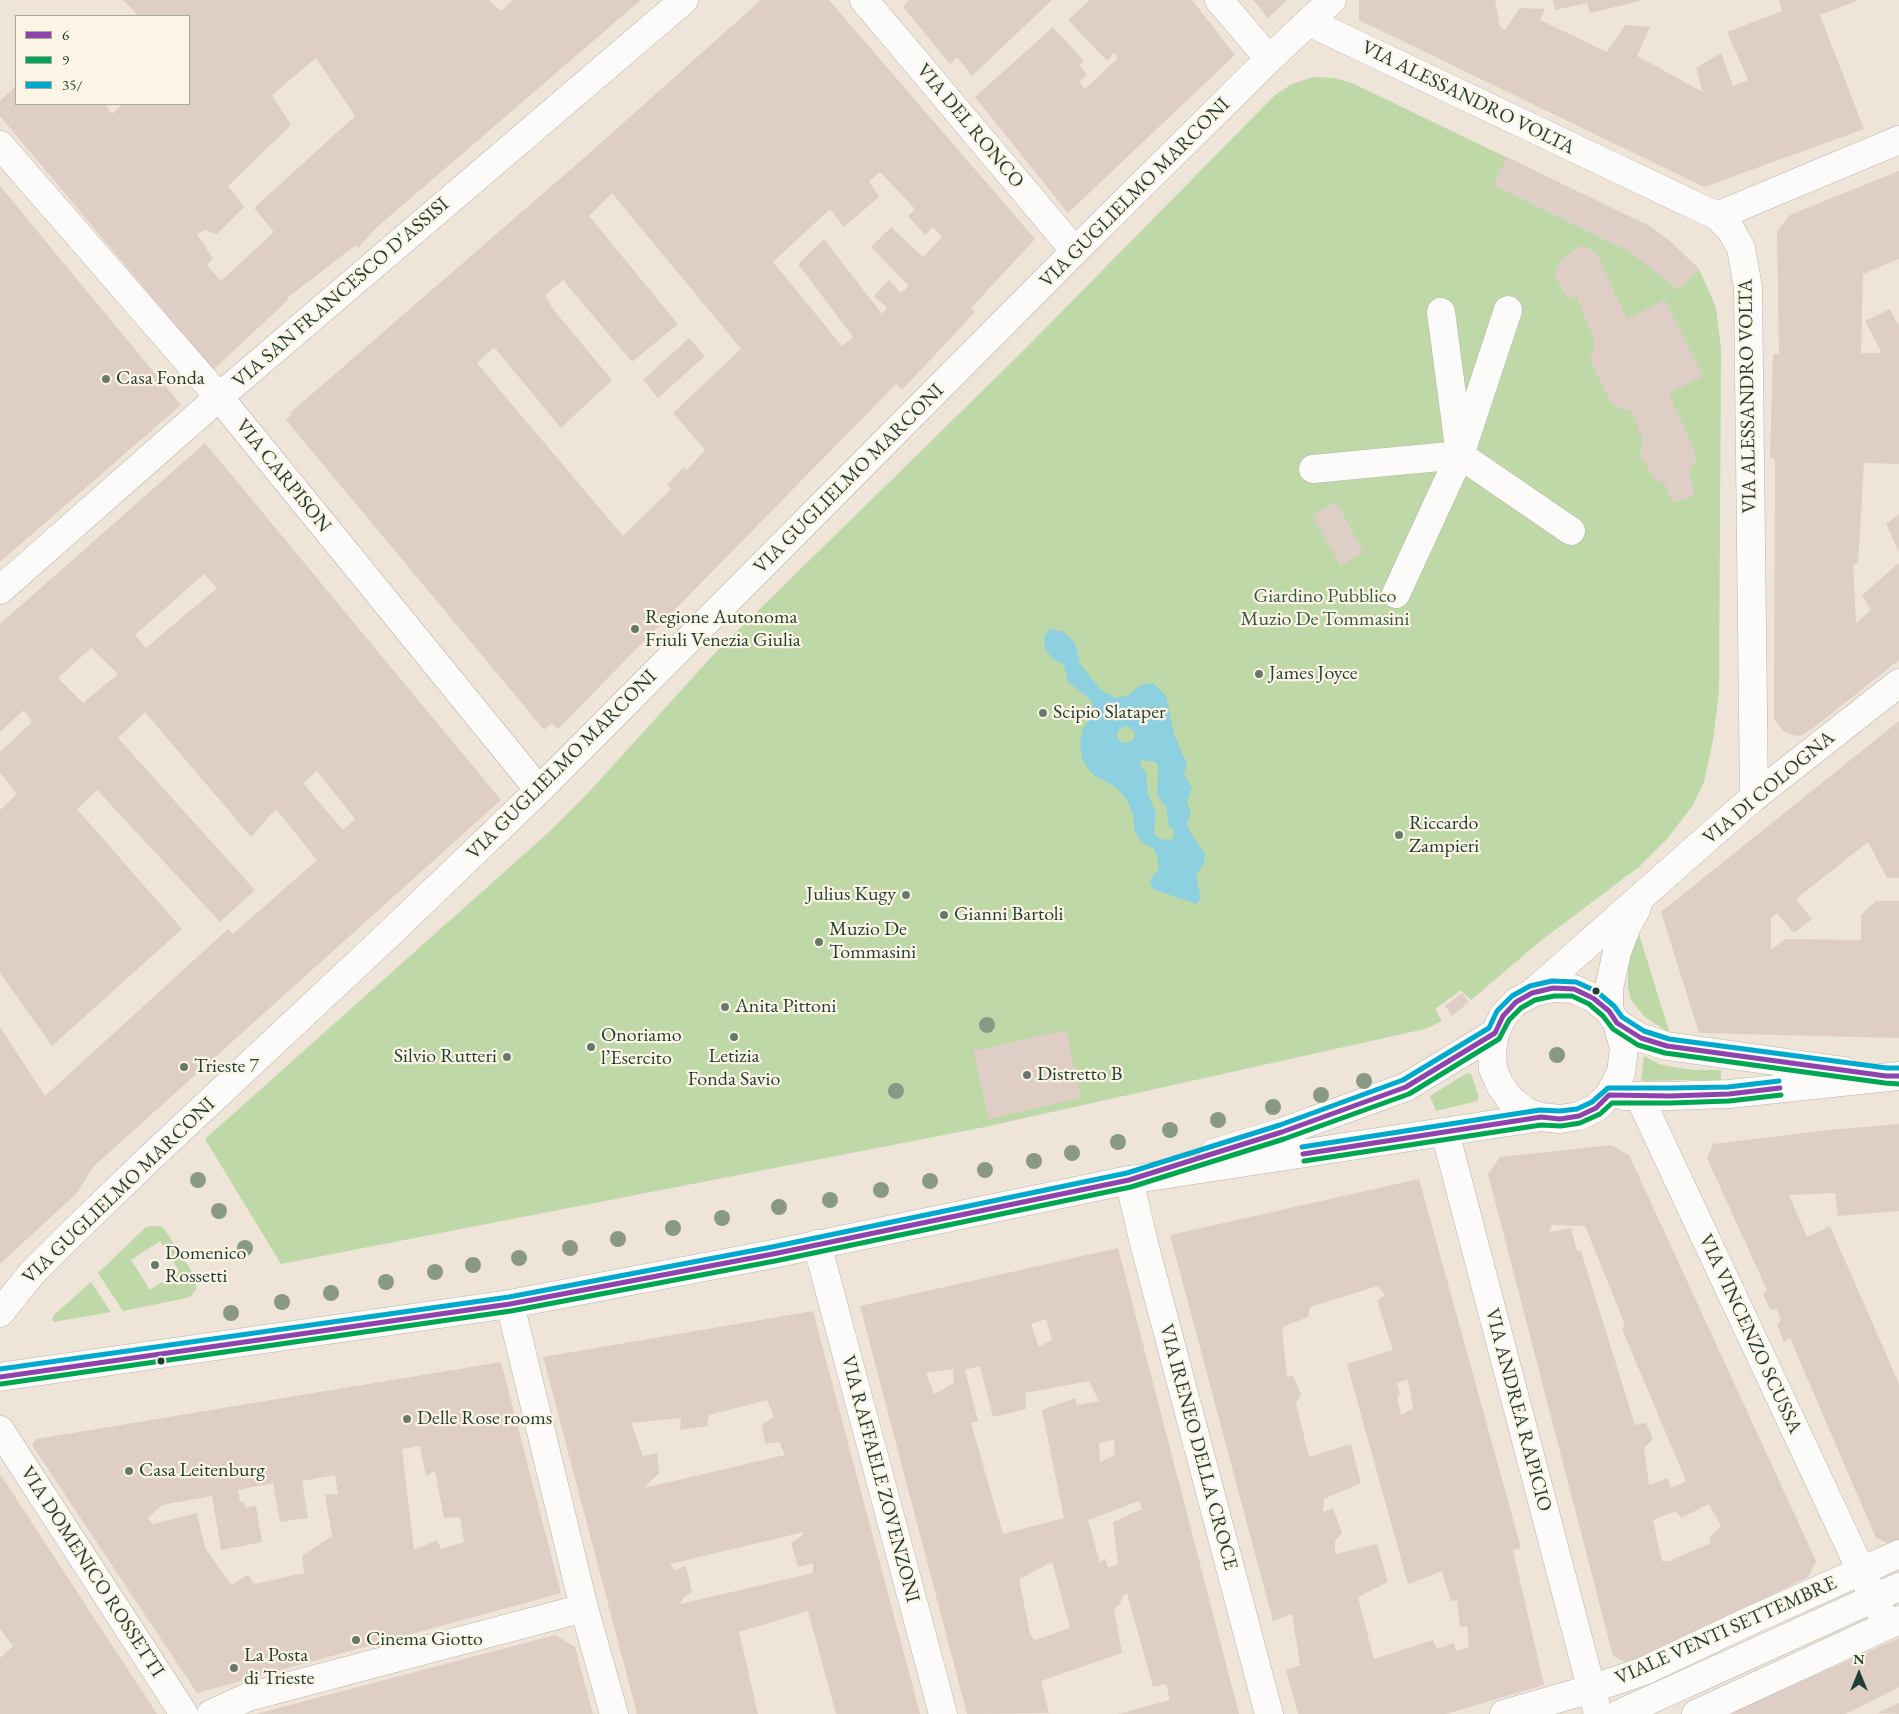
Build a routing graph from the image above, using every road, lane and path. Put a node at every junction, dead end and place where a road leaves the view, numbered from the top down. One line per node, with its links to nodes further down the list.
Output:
1 (684, 0): 13 (street, VIA SAN FRANCESCO D'ASSISI)
2 (864, 0): 10 (street, VIA DEL RONCO)
3 (1219, 0): 6 (street)
4 (1332, 0): 5 (street, VIA GUGLIELMO MARCONI)
5 (1309, 22): 6 (street, VIA GUGLIELMO MARCONI); 9 (street, VIA ALESSANDRO VOLTA)
6 (1270, 59): 10 (street, VIA GUGLIELMO MARCONI)
7 (1899, 140): 9 (street)
8 (0, 145): 13 (street, VIA CARPISON)
9 (1717, 216): 21 (street, VIA ALESSANDRO VOLTA)
10 (1076, 251): 20 (street, VIA GUGLIELMO MARCONI)
11 (1508, 310): 14 (street)
12 (1441, 312): 14 (street)
13 (219, 397): 17 (street, VIA SAN FRANCESCO D'ASSISI); 20 (street, VIA CARPISON)
14 (1460, 455): 15 (street); 16 (street); 18 (street)
15 (1313, 469)
16 (1570, 531)
17 (0, 590)
18 (1396, 594)
19 (1899, 683): 21 (street, VIA DI COLOGNA)
20 (539, 790): 34 (street, VIA GUGLIELMO MARCONI)
21 (1754, 797): 22 (street, VIA DI COLOGNA)
22 (1643, 897): 23 (street, VIA DI COLOGNA); 24 (street, VIA DI COLOGNA)
23 (1532, 993): 24 (street); 25 (street)
24 (1613, 1017): 26 (street); 27 (street)
25 (1495, 1033): 29 (street); 31 (street)
26 (1892, 1076): 28 (street)
27 (1609, 1095): 28 (street); 29 (street)
28 (1639, 1096): 38 (street, VIA VINCENZO SCUSSA)
29 (1541, 1117): 30 (street)
30 (1445, 1132): 31 (street); 43 (street, VIA ANDREA RAPICIO)
31 (1129, 1180): 32 (street); 48 (street, VIA IRENEO DELLA CROCE)
32 (817, 1244): 33 (street); 47 (street, VIA RAFFAELE ZOVENZONI)
33 (510, 1304): 35 (street); 41 (street)
34 (0, 1313)
35 (0, 1377)
36 (0, 1430): 44 (street, VIA DOMENICO ROSSETTI)
37 (1899, 1554): 38 (street, VIALE VENTI SETTEMBRE)
38 (1861, 1571): 40 (street, VIALE VENTI SETTEMBRE); 43 (street, VIALE VENTI SETTEMBRE)
39 (1899, 1587): 40 (street, VIALE VENTI SETTEMBRE)
40 (1874, 1598): 42 (street, VIALE VENTI SETTEMBRE); 50 (street, VIALE VENTI SETTEMBRE)
41 (584, 1608): 45 (street); 46 (street)
42 (1893, 1623): 51 (street, VIALE VENTI SETTEMBRE)
43 (1594, 1702): 49 (street, VIALE VENTI SETTEMBRE)
44 (184, 1714)
45 (211, 1714)
46 (614, 1714)
47 (943, 1714)
48 (1269, 1714)
49 (1504, 1714)
50 (1619, 1714)
51 (1696, 1714)

